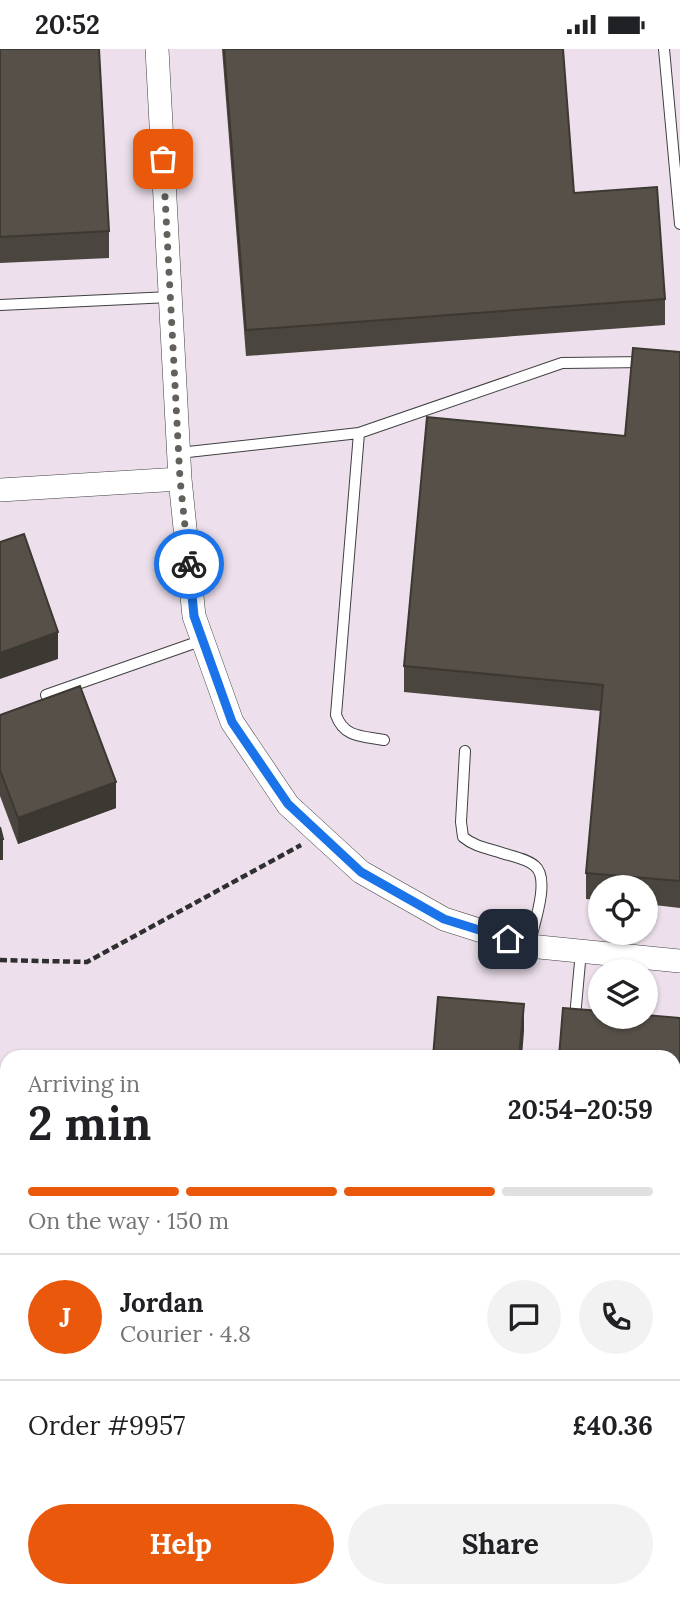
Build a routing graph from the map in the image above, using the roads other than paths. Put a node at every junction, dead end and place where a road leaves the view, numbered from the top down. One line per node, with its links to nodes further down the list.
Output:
1 (157, 49): 4 (street)
2 (664, 49): 3 (lane)
3 (680, 223)
4 (170, 297): 5 (lane); 8 (street)
5 (0, 305)
6 (658, 363): 7 (lane)
7 (359, 433): 8 (lane); 13 (lane)
8 (178, 453): 9 (street)
9 (180, 479): 10 (street); 11 (street)
10 (0, 490)
11 (203, 639): 12 (lane); 15 (street)
12 (46, 695)
13 (384, 740)
14 (465, 751): 15 (lane)
15 (529, 946): 16 (street)
16 (581, 951): 17 (street); 18 (lane)
17 (680, 961)
18 (588, 1019)

